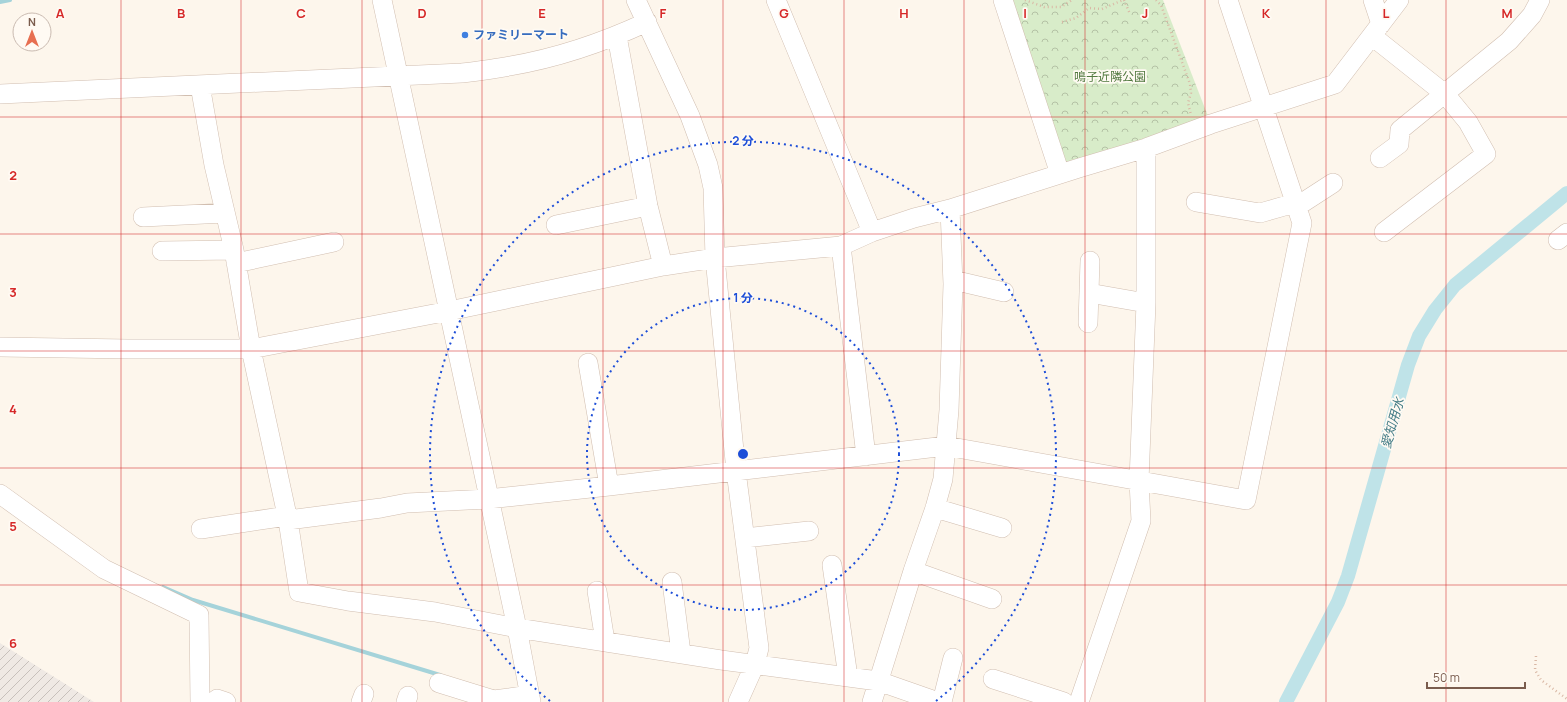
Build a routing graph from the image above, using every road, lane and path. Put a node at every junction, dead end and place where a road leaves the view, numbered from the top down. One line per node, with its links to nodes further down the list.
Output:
1 (382, 0): 18 (street)
2 (636, 0): 14 (street)
3 (776, 0): 35 (street)
4 (1003, 0): 26 (street)
5 (1025, 0): 6 (path)
6 (1072, 0)
7 (1124, 0): 13 (path); 15 (path)
8 (1156, 0): 23 (path)
9 (1228, 0): 22 (street)
10 (1373, 0): 16 (street)
11 (1399, 0): 16 (street)
12 (1540, 0): 21 (street)
13 (1130, 14)
14 (647, 22): 17 (street); 41 (street)
15 (1062, 22)
16 (1376, 30): 21 (street); 22 (street)
17 (617, 36): 18 (street); 30 (street)
18 (398, 77): 19 (street); 48 (street)
19 (200, 85): 20 (street); 32 (street)
20 (0, 94)
21 (1445, 94): 25 (street); 36 (street)
22 (1264, 107): 23 (street); 29 (street)
23 (1196, 130): 24 (street)
24 (1146, 148): 26 (street); 47 (street)
25 (1380, 158)
26 (1060, 174): 31 (street)
27 (1333, 183): 29 (street)
28 (1196, 202): 29 (street)
29 (1295, 205): 56 (street)
30 (648, 206): 34 (street); 43 (street)
31 (950, 209): 35 (street); 44 (street)
32 (225, 213): 33 (street); 40 (street)
33 (143, 217)
34 (556, 225)
35 (872, 232): 38 (street)
36 (1384, 232)
37 (334, 242): 40 (street)
38 (841, 246): 41 (street); 54 (street)
39 (162, 251): 40 (street)
40 (235, 256): 51 (street)
41 (715, 258): 43 (street); 55 (street)
42 (1090, 261): 46 (street)
43 (663, 266): 48 (street)
44 (953, 280): 45 (street); 53 (street)
45 (1004, 292)
46 (1089, 293): 47 (street); 49 (street)
47 (1146, 303): 56 (street)
48 (449, 311): 51 (street); 59 (street)
49 (1088, 323)
50 (0, 348): 51 (street)
51 (251, 349): 61 (street)
52 (588, 363): 57 (street)
53 (946, 446): 54 (street); 56 (street); 60 (street)
54 (866, 456): 55 (street)
55 (736, 471): 57 (street); 65 (street)
56 (1139, 482): 92 (street)
57 (609, 486): 59 (street)
58 (0, 494): 84 (street)
59 (488, 499): 61 (street); 71 (street)
60 (935, 508): 62 (street); 67 (street)
61 (288, 518): 63 (street); 71 (street)
62 (1002, 528)
63 (201, 529)
64 (809, 531): 65 (street)
65 (745, 538): 76 (street)
66 (832, 565): 77 (street)
67 (913, 571): 70 (street); 79 (street)
68 (672, 582): 73 (street)
69 (597, 591): 72 (street)
70 (992, 599)
71 (517, 628): 72 (street); 81 (street)
72 (605, 641): 73 (street)
73 (681, 653): 76 (street)
74 (1536, 656): 82 (path)
75 (953, 658): 90 (street)
76 (755, 664): 77 (street); 87 (street)
77 (848, 677): 79 (street)
78 (993, 679): 91 (street)
79 (878, 681): 88 (street); 89 (street)
80 (439, 683): 83 (street)
81 (530, 699): 83 (street)
82 (1567, 700)
83 (494, 701)
84 (200, 702)
85 (214, 702): 86 (street)
86 (226, 702)
87 (738, 702)
88 (872, 702)
89 (938, 702)
90 (942, 702)
91 (1064, 702)
92 (1079, 702)

